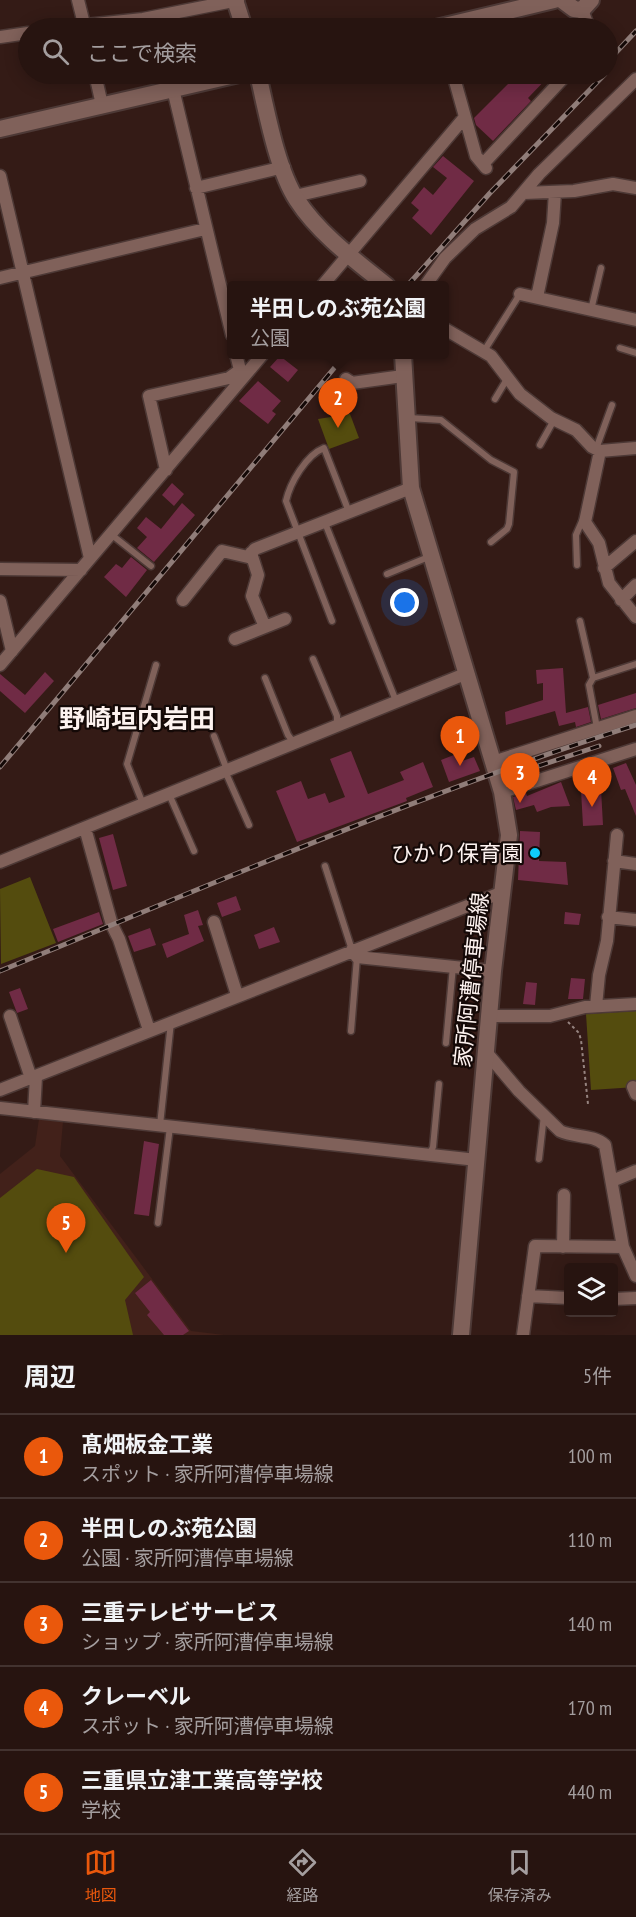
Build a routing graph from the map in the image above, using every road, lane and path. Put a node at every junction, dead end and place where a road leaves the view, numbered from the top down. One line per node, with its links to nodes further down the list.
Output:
1 (78, 0): 7 (street)
2 (236, 0): 8 (street); 9 (main road)
3 (554, 0): 5 (main road)
4 (562, 0): 6 (main road)
5 (510, 5): 10 (main road)
6 (587, 5)
7 (82, 18)
8 (148, 18)
9 (241, 18)
10 (470, 18)
11 (18, 35): 12 (street)
12 (0, 38)
13 (636, 79): 29 (street)
14 (97, 84): 20 (street)
15 (195, 84): 19 (main road)
16 (260, 84): 23 (main road)
17 (456, 84): 21 (street)
18 (558, 84): 21 (street)
19 (173, 89): 20 (main road); 26 (street)
20 (102, 105): 22 (main road)
21 (464, 118): 32 (street)
22 (0, 129)
23 (284, 167): 26 (street); 30 (main road)
24 (0, 176): 34 (street)
25 (360, 182): 30 (street)
26 (196, 188): 31 (street)
27 (636, 188): 28 (street)
28 (555, 192): 29 (street); 40 (street)
29 (524, 193): 38 (street)
30 (295, 196): 32 (main road)
31 (205, 229): 34 (street); 42 (street)
32 (348, 254): 36 (street); 37 (main road)
33 (601, 268): 41 (lane)
34 (22, 272): 35 (street); 73 (street)
35 (0, 278)
36 (325, 281)
37 (382, 281)
38 (428, 281)
39 (520, 294): 40 (street); 46 (lane)
40 (537, 297): 41 (street)
41 (591, 310): 43 (street)
42 (227, 319)
43 (636, 320)
44 (449, 332): 46 (street)
45 (620, 348): 47 (lane)
46 (484, 351): 54 (street)
47 (636, 353)
48 (237, 359): 51 (street)
49 (258, 359): 51 (street)
50 (403, 359): 52 (main road, 家所阿漕停車場線)
51 (241, 375): 62 (street); 62 (street)
52 (403, 376): 53 (street); 57 (main road, 家所阿漕停車場線)
53 (346, 379)
54 (507, 379): 55 (lane); 58 (street)
55 (495, 399)
56 (612, 405): 61 (lane)
57 (405, 418): 63 (main road, 家所阿漕停車場線); 70 (lane)
58 (554, 419): 59 (lane); 61 (street)
59 (540, 445)
60 (636, 448): 61 (street)
61 (598, 450): 65 (street)
62 (166, 470): 68 (street)
63 (411, 488): 64 (street); 72 (main road, 家所阿漕停車場線)
64 (349, 512): 66 (street); 67 (lane)
65 (585, 516): 74 (lane); 76 (street)
66 (325, 524): 67 (street); 98 (lane)
67 (297, 534): 71 (street); 86 (lane)
68 (111, 535): 73 (street); 75 (lane)
69 (636, 541): 76 (street)
70 (491, 542)
71 (251, 553): 81 (street); 88 (street)
72 (431, 556): 79 (lane); 95 (main road, 家所阿漕停車場線)
73 (90, 558): 78 (street)
74 (577, 565)
75 (151, 566)
76 (604, 568): 82 (street)
77 (0, 569): 78 (street)
78 (81, 570): 90 (street)
79 (387, 574)
80 (636, 585): 82 (street)
81 (183, 600)
82 (621, 600): 84 (street)
83 (0, 601): 90 (street)
84 (636, 617)
85 (285, 619): 88 (street)
86 (332, 621)
87 (580, 621): 97 (lane)
88 (265, 627): 89 (street)
89 (235, 639)
90 (12, 651): 93 (street)
91 (313, 659): 100 (lane)
92 (636, 664): 97 (lane)
93 (0, 665)
94 (156, 665): 109 (lane)
95 (465, 674): 98 (street); 105 (main road, 家所阿漕停車場線)
96 (265, 678): 103 (lane)
97 (593, 678): 101 (lane)
98 (396, 701): 100 (street)
99 (636, 716): 101 (street)
100 (337, 725): 103 (street)
101 (597, 728): 105 (street)
102 (214, 736): 106 (lane)
103 (294, 743): 106 (street)
104 (636, 748): 107 (street)
105 (493, 762): 107 (main road, 家所阿漕停車場線)
106 (226, 770): 108 (street); 110 (lane)
107 (502, 792): 118 (main road, 家所阿漕停車場線)
108 (169, 794): 109 (street); 113 (lane)
109 (143, 804): 111 (street)
110 (249, 825)
111 (85, 828): 115 (street); 132 (street)
112 (617, 835): 114 (street)
113 (194, 851)
114 (614, 861): 116 (street); 119 (street)
115 (0, 862)
116 (636, 864)
117 (325, 866): 122 (lane)
118 (503, 892): 122 (street); 124 (main road, 家所阿漕停車場線)
119 (608, 917): 120 (street); 127 (street)
120 (636, 920)
121 (214, 922): 125 (street)
122 (355, 953): 123 (street); 125 (street); 133 (lane)
123 (453, 966): 124 (street); 134 (lane)
124 (492, 971): 130 (main road, 家所阿漕停車場線)
125 (237, 995): 131 (street)
126 (636, 1004): 127 (street)
127 (596, 1006): 128 (street)
128 (559, 1014): 130 (street); 139 (path)
129 (10, 1016): 136 (street)
130 (488, 1016): 135 (main road, 家所阿漕停車場線)
131 (171, 1021): 132 (street); 143 (lane)
132 (148, 1030): 136 (street)
133 (351, 1031)
134 (446, 1043)
135 (486, 1052): 142 (street); 146 (main road, 家所阿漕停車場線)
136 (33, 1077): 138 (street); 141 (street)
137 (439, 1084): 144 (lane)
138 (0, 1089)
139 (588, 1104)
140 (0, 1108): 141 (street)
141 (34, 1112): 143 (street)
142 (544, 1115): 145 (lane); 148 (street)
143 (165, 1126): 144 (street); 150 (lane)
144 (429, 1155): 146 (street)
145 (539, 1159)
146 (477, 1160): 158 (main road, 家所阿漕停車場線)
147 (636, 1171): 148 (street)
148 (612, 1181): 152 (street)
149 (564, 1195): 151 (street)
150 (158, 1223)
151 (563, 1247): 152 (street); 154 (street)
152 (628, 1253): 153 (street)
153 (636, 1276)
154 (528, 1296): 155 (street); 159 (street)
155 (564, 1298)
156 (636, 1298): 157 (street)
157 (618, 1299)
158 (461, 1335)
159 (523, 1335)

